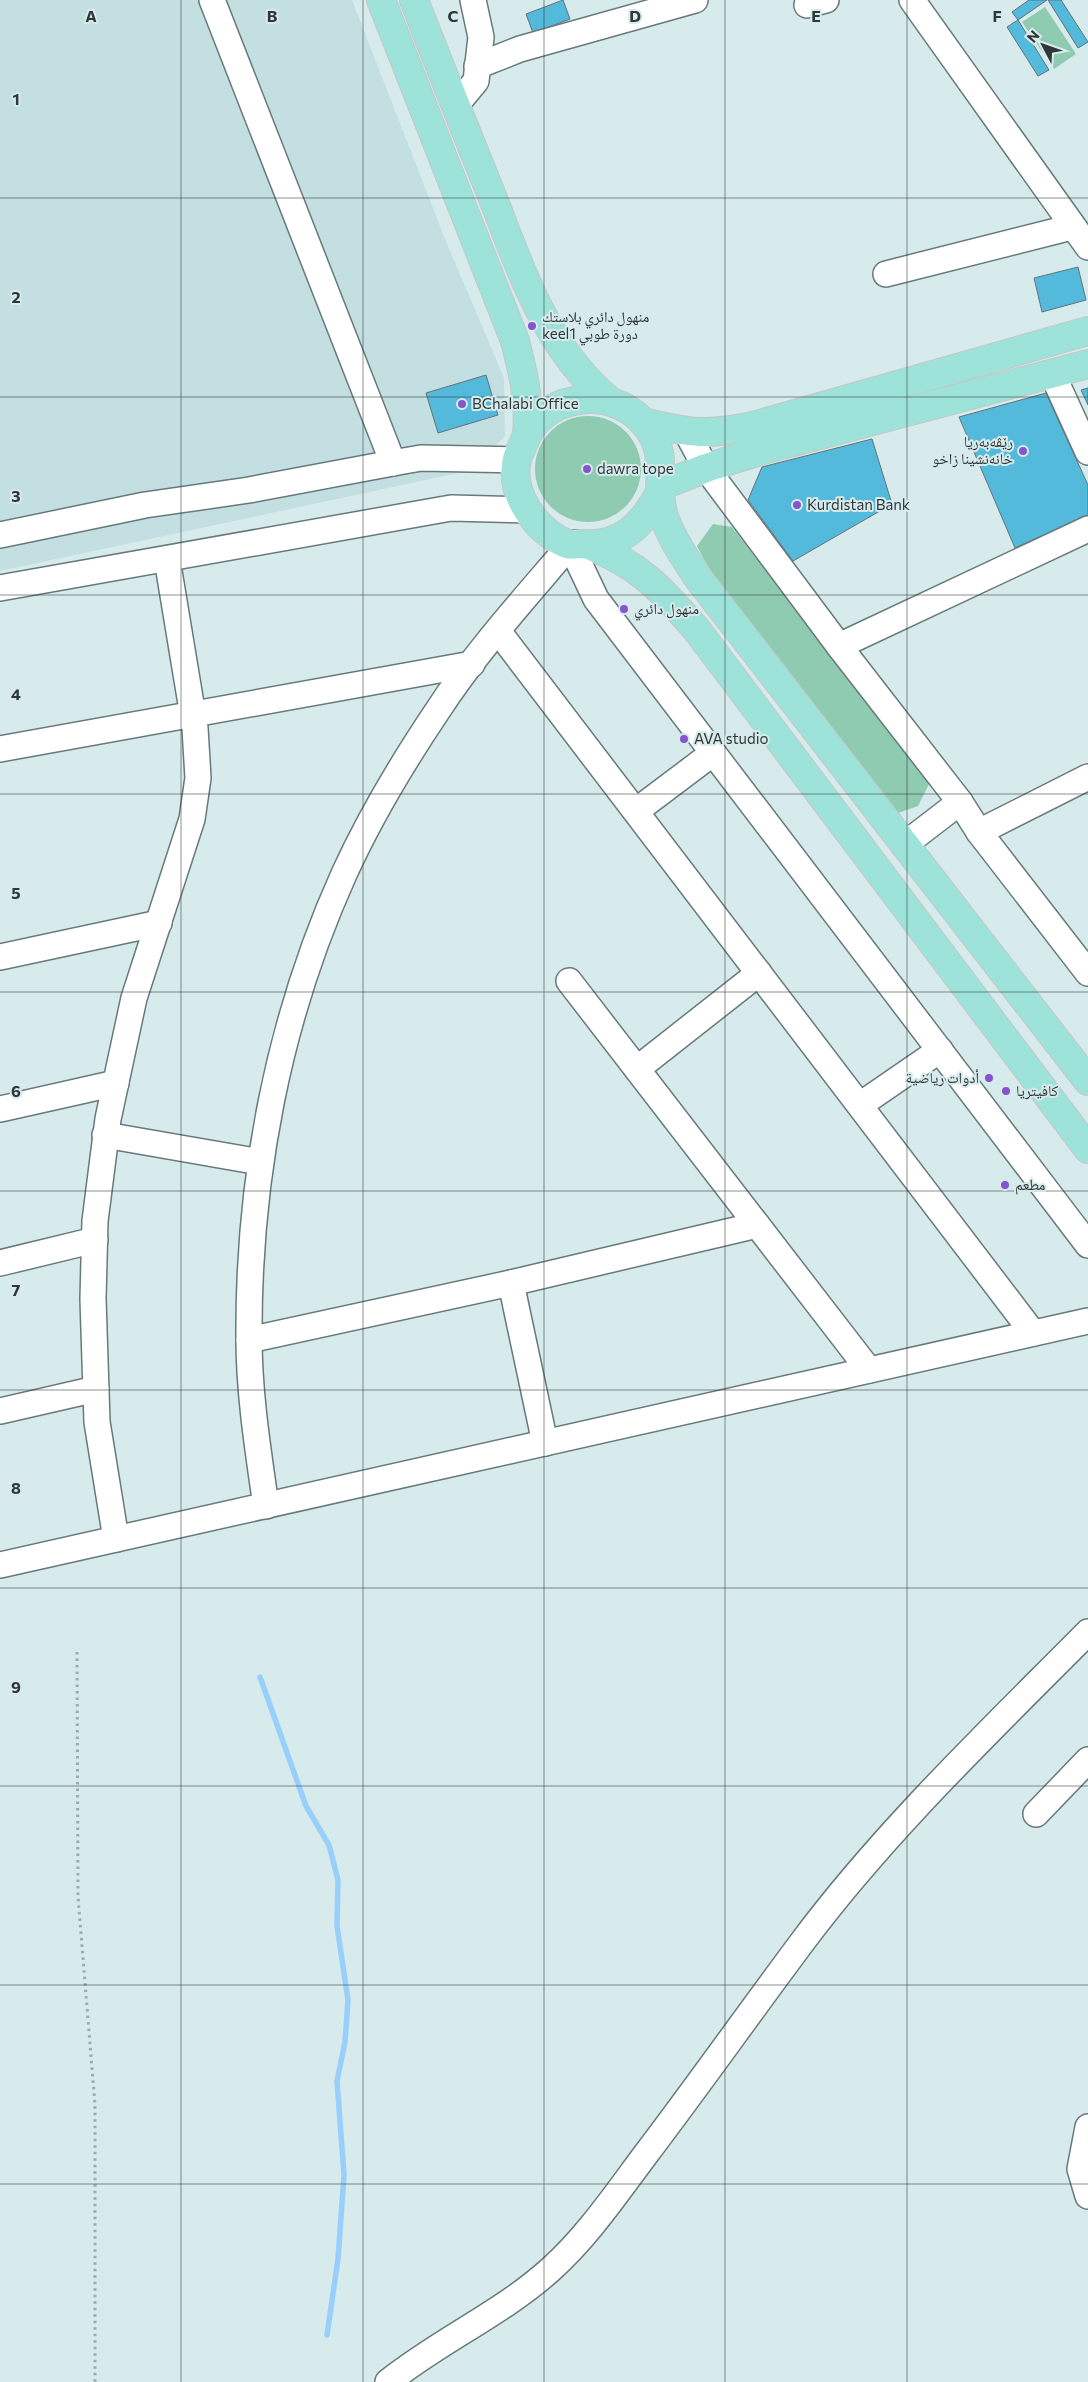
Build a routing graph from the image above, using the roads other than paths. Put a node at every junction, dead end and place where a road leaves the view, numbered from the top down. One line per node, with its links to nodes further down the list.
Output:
1 (212, 0): 22 (street)
2 (381, 0): 9 (main road)
3 (414, 0): 8 (main road)
4 (473, 0): 7 (street)
5 (695, 0): 7 (street)
6 (912, 0): 10 (street)
7 (478, 66): 8 (street)
8 (456, 105): 9 (main road); 16 (main road)
9 (428, 117): 18 (main road)
10 (1072, 227): 11 (street); 12 (street)
11 (1088, 247)
12 (886, 274)
13 (1088, 331): 19 (main road)
14 (1088, 364): 15 (main road)
15 (1052, 373): 20 (street); 23 (main road)
16 (610, 401): 17 (main road); 18 (main road)
17 (643, 422): 19 (main road); 24 (main road)
18 (527, 432): 21 (main road)
19 (687, 433): 23 (street)
20 (1088, 452)
21 (517, 460): 22 (street); 25 (main road)
22 (393, 463): 27 (street)
23 (706, 468): 24 (main road); 32 (street)
24 (660, 490): 28 (main road); 41 (main road)
25 (528, 510): 28 (main road); 29 (street)
26 (1088, 529): 32 (street)
27 (0, 535)
28 (578, 544): 31 (street); 36 (street); 55 (main road)
29 (167, 559): 30 (street); 34 (street)
30 (0, 588)
31 (498, 630): 33 (street); 39 (street)
32 (838, 646): 38 (street)
33 (472, 664): 34 (street); 56 (street)
34 (193, 714): 35 (street); 42 (street)
35 (0, 749)
36 (713, 753): 39 (street); 48 (street)
37 (1088, 777): 40 (street)
38 (960, 802): 40 (street); 41 (street)
39 (636, 811): 45 (street)
40 (979, 832): 43 (street)
41 (904, 845): 50 (main road)
42 (159, 923): 44 (street); 51 (street)
43 (1080, 947): 46 (street)
44 (0, 957)
45 (759, 973): 49 (street); 52 (street)
46 (1088, 973)
47 (569, 981): 49 (street)
48 (940, 1050): 52 (street); 59 (street)
49 (637, 1069): 57 (street)
50 (1088, 1080)
51 (116, 1083): 53 (street); 54 (street)
52 (860, 1105): 63 (street)
53 (0, 1110)
54 (106, 1135): 56 (street); 58 (street)
55 (1088, 1149)
56 (260, 1162): 64 (street)
57 (757, 1225): 61 (street); 65 (street)
58 (95, 1240): 60 (street); 66 (street)
59 (1088, 1246)
60 (0, 1263)
61 (510, 1283): 64 (street); 68 (street)
62 (1088, 1321): 63 (street)
63 (1033, 1333): 65 (street)
64 (249, 1340): 69 (street)
65 (870, 1370): 68 (street)
66 (96, 1389): 67 (street); 70 (street)
67 (0, 1411)
68 (545, 1443): 69 (street)
69 (266, 1506): 70 (street)
70 (116, 1540): 71 (street)
71 (0, 1566)
72 (1088, 1632): 77 (street)
73 (1088, 1760): 74 (street)
74 (1036, 1814)
75 (1088, 2127): 76 (street)
76 (1088, 2196)
77 (388, 2382)

